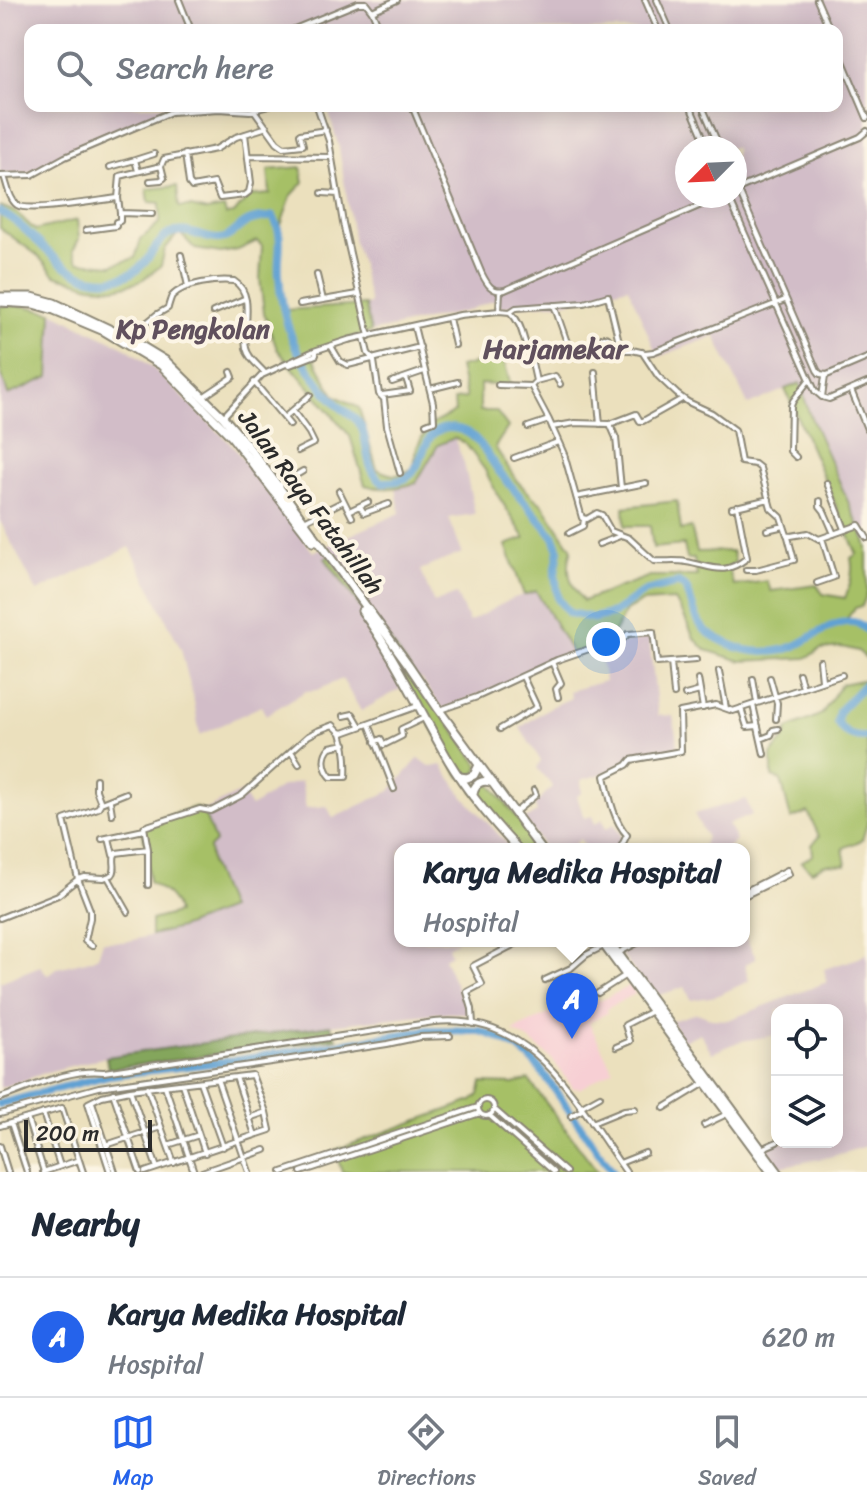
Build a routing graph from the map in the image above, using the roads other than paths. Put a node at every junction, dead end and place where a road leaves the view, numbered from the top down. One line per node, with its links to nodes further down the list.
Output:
1 (179, 0): 7 (street)
2 (397, 0): 6 (street)
3 (645, 0): 10 (street)
4 (657, 0): 11 (street)
5 (817, 0): 12 (street)
6 (372, 11): 8 (street); 9 (street)
7 (189, 24)
8 (307, 24)
9 (377, 24)
10 (655, 24)
11 (667, 24)
12 (827, 24)
13 (843, 61): 20 (street)
14 (171, 112): 35 (street)
15 (256, 112): 21 (street)
16 (319, 112): 22 (street)
17 (414, 112): 50 (street)
18 (693, 112): 25 (street)
19 (705, 112): 26 (street)
20 (867, 118)
21 (267, 127): 22 (street); 24 (street)
22 (326, 130): 30 (street)
23 (867, 131): 37 (street)
24 (245, 134): 28 (street); 29 (street)
25 (703, 136)
26 (715, 136)
27 (154, 154): 31 (street)
28 (185, 154): 29 (street); 32 (street)
29 (248, 156): 30 (street)
30 (332, 157): 39 (street)
31 (135, 160): 33 (street); 34 (street)
32 (161, 166): 34 (street); 36 (street)
33 (110, 167)
34 (138, 171): 40 (street)
35 (2, 176): 40 (street)
36 (150, 181)
37 (747, 186)
38 (322, 193): 39 (street)
39 (338, 194): 51 (street)
40 (118, 198): 44 (street)
41 (694, 208): 50 (street)
42 (733, 208): 57 (street)
43 (745, 208): 55 (street)
44 (120, 213): 45 (street); 46 (street)
45 (152, 214)
46 (86, 230)
47 (181, 255): 49 (street)
48 (317, 275): 54 (street)
49 (188, 286): 52 (street); 65 (street)
50 (500, 291): 59 (street)
51 (358, 294): 54 (street); 64 (street)
52 (245, 299): 60 (street); 78 (street)
53 (0, 300): 65 (highway, Jalan Raya Fatahillah); 138 (highway, Jalan Raya Fatahillah)
54 (323, 300): 56 (street)
55 (785, 300): 57 (street); 79 (street)
56 (300, 304)
57 (776, 304): 71 (street); 81 (street)
58 (554, 305): 61 (street); 69 (street); 70 (street)
59 (499, 311): 61 (street); 62 (street)
60 (213, 312)
61 (510, 312): 72 (street)
62 (449, 318): 63 (street); 67 (street)
63 (414, 325): 64 (street); 68 (street)
64 (366, 336): 66 (street); 74 (street)
65 (128, 338): 94 (highway, Jalan Raya Fatahillah)
66 (331, 345): 74 (street); 78 (street)
67 (455, 345)
68 (420, 347): 74 (street); 75 (street)
69 (621, 350): 70 (street); 71 (street)
70 (570, 351): 72 (street)
71 (642, 352): 96 (street)
72 (531, 357): 82 (street)
73 (867, 358): 79 (street)
74 (372, 359): 93 (street)
75 (424, 371): 80 (street); 90 (street)
76 (231, 372): 94 (street)
77 (595, 372): 102 (street)
78 (265, 373): 83 (street)
79 (825, 376): 95 (street)
80 (406, 378): 84 (street); 93 (street)
81 (809, 380): 95 (street); 110 (street)
82 (536, 381): 87 (street); 89 (street)
83 (254, 382): 98 (street); 99 (street)
84 (392, 382)
85 (458, 382): 90 (street)
86 (867, 383): 91 (street)
87 (560, 384)
88 (498, 385): 89 (street)
89 (531, 386): 100 (street)
90 (430, 389): 101 (street)
91 (851, 390): 95 (street); 107 (street)
92 (310, 395): 97 (street)
93 (380, 396): 113 (street)
94 (203, 397): 98 (highway, Jalan Raya Fatahillah)
95 (822, 397)
96 (683, 398): 103 (street); 120 (street)
97 (293, 411): 99 (street); 109 (street)
98 (223, 417): 116 (highway, Jalan Raya Fatahillah)
99 (285, 417): 104 (street)
100 (549, 420): 105 (street); 106 (street)
101 (426, 424)
102 (600, 424): 103 (street); 106 (street)
103 (610, 424): 117 (street)
104 (290, 425)
105 (528, 427)
106 (552, 427): 108 (street)
107 (867, 429)
108 (558, 442): 111 (street); 119 (street)
109 (298, 451)
110 (796, 457)
111 (514, 458)
112 (303, 471): 116 (street)
113 (400, 473)
114 (646, 483): 117 (street)
115 (827, 483): 130 (street)
116 (278, 486): 127 (highway, Jalan Raya Fatahillah)
117 (621, 488): 119 (street)
118 (339, 491): 121 (street)
119 (576, 497): 126 (street)
120 (769, 499): 128 (street); 133 (street)
121 (344, 501): 125 (street); 127 (street)
122 (820, 501): 132 (street)
123 (368, 502): 125 (street)
124 (389, 504): 125 (street)
125 (360, 506)
126 (584, 519): 131 (street); 133 (street)
127 (304, 521): 138 (highway, Jalan Raya Fatahillah)
128 (784, 526): 129 (street); 134 (street)
129 (767, 530)
130 (847, 530): 132 (street); 136 (street)
131 (569, 533)
132 (834, 534): 135 (street)
133 (622, 535): 137 (street)
134 (788, 536): 135 (street); 139 (street)
135 (822, 538): 140 (street)
136 (867, 538)
137 (599, 544)
138 (327, 557): 160 (highway, Jalan Raya Fatahillah); 164 (highway, Jalan Raya Fatahillah)
139 (746, 570)
140 (817, 583)
141 (696, 660): 144 (street)
142 (820, 661): 152 (street)
143 (552, 662): 144 (street); 148 (street); 157 (street)
144 (671, 662): 155 (street)
145 (719, 671): 163 (street)
146 (799, 674): 153 (street)
147 (842, 675): 152 (street)
148 (523, 677): 164 (street); 171 (street)
149 (770, 678): 158 (street)
150 (698, 679): 154 (street)
151 (753, 679): 159 (street)
152 (822, 680): 153 (street)
153 (803, 688): 158 (street)
154 (700, 691): 156 (street); 161 (street)
155 (674, 694)
156 (685, 695)
157 (558, 697)
158 (775, 697): 159 (street); 167 (street)
159 (755, 704): 162 (street); 170 (street)
160 (418, 706): 166 (highway, Jalan Raya Fatahillah); 168 (street)
161 (703, 708): 163 (street); 197 (street)
162 (741, 708): 163 (street); 170 (street)
163 (727, 709)
164 (439, 710): 180 (highway, Jalan Raya Fatahillah)
165 (344, 716): 169 (street)
166 (425, 718): 175 (street); 181 (highway, Jalan Raya Fatahillah)
167 (776, 719)
168 (369, 723): 169 (street); 175 (street)
169 (360, 726): 173 (street)
170 (758, 726): 174 (street)
171 (500, 729)
172 (778, 729): 174 (street)
173 (341, 733): 176 (street); 177 (street)
174 (761, 739): 178 (street)
175 (375, 742): 184 (street)
176 (345, 744): 176 (street)
177 (291, 751): 179 (street); 192 (street)
178 (764, 754)
179 (299, 764)
180 (479, 765): 181 (highway); 183 (highway, Jalan Raya Fatahillah)
181 (460, 777): 187 (highway, Jalan Raya Fatahillah)
182 (96, 779): 189 (street)
183 (493, 784): 187 (highway); 190 (highway, Jalan Raya Fatahillah)
184 (394, 789)
185 (534, 790): 190 (street)
186 (126, 793): 188 (street)
187 (473, 796): 195 (highway, Jalan Raya Fatahillah)
188 (110, 801): 189 (street); 191 (street)
189 (101, 803): 201 (street)
190 (514, 813): 196 (highway, Jalan Raya Fatahillah)
191 (112, 814)
192 (144, 830): 193 (street); 198 (street)
193 (109, 838): 194 (street); 199 (street)
194 (102, 839)
195 (513, 843)
196 (536, 843)
197 (623, 843)
198 (148, 849): 199 (street); 202 (street)
199 (114, 855): 200 (street)
200 (108, 877): 201 (street); 205 (street)
201 (78, 879): 206 (street); 207 (street)
202 (148, 885)
203 (750, 891): 204 (street)
204 (750, 891)
205 (128, 912)
206 (0, 918)
207 (92, 946)
208 (505, 947): 218 (street)
209 (601, 947): 215 (street)
210 (611, 947): 214 (highway)
211 (612, 947): 213 (highway)
212 (628, 947): 213 (street)
213 (617, 953): 219 (highway)
214 (626, 975): 216 (street); 217 (highway)
215 (545, 980)
216 (598, 993)
217 (652, 1011): 219 (highway); 221 (street)
218 (473, 1024): 222 (street); 238 (street)
219 (672, 1034): 227 (highway); 265 (highway)
220 (450, 1036): 226 (street)
221 (616, 1047)
222 (104, 1073): 226 (street); 234 (street)
223 (236, 1077): 224 (street); 241 (street); 248 (street)
224 (217, 1079): 225 (street); 259 (street)
225 (200, 1082): 228 (street); 264 (street)
226 (106, 1083): 243 (street)
227 (705, 1083): 236 (street); 244 (highway)
228 (182, 1084): 229 (street); 255 (street)
229 (165, 1086): 230 (street); 258 (street)
230 (147, 1087): 231 (street); 253 (street)
231 (130, 1090): 232 (street); 254 (street)
232 (113, 1093): 235 (street); 257 (street)
233 (600, 1096): 238 (street)
234 (0, 1098)
235 (92, 1102): 260 (street); 280 (street)
236 (664, 1108)
237 (494, 1109): 240 (street); 245 (street); 288 (street)
238 (581, 1109): 246 (street); 250 (street)
239 (635, 1109): 250 (street)
240 (479, 1110): 245 (street); 285 (street); 286 (street)
241 (266, 1112): 248 (street); 256 (street)
242 (43, 1113): 247 (street); 271 (street); 274 (street)
243 (0, 1114)
244 (727, 1114): 251 (street); 290 (highway)
245 (489, 1115): 287 (street)
246 (573, 1115)
247 (27, 1118): 249 (street); 278 (street)
248 (249, 1118): 256 (street)
249 (11, 1123): 252 (street); 277 (street)
250 (592, 1123): 273 (street)
251 (704, 1125)
252 (0, 1126)
253 (161, 1127): 254 (street); 261 (street)
254 (144, 1132): 257 (street); 275 (street)
255 (199, 1135): 258 (street); 267 (street)
256 (256, 1136): 259 (street)
257 (128, 1137): 260 (street); 281 (street)
258 (183, 1140): 261 (street); 269 (street)
259 (239, 1142): 264 (street); 270 (street)
260 (106, 1145): 280 (street)
261 (168, 1145): 272 (street)
262 (771, 1145): 265 (street)
263 (0, 1146): 276 (street)
264 (223, 1147): 267 (street)
265 (761, 1149): 291 (highway)
266 (265, 1150): 270 (street)
267 (205, 1153): 269 (street)
268 (645, 1153): 273 (street)
269 (189, 1158): 272 (street); 282 (street)
270 (244, 1158): 283 (street); 284 (street)
271 (79, 1160): 274 (street); 279 (street)
272 (174, 1163): 275 (street)
273 (620, 1163): 289 (street)
274 (60, 1166): 278 (street)
275 (157, 1168): 281 (street)
276 (8, 1172)
277 (27, 1172)
278 (44, 1172)
279 (83, 1172)
280 (113, 1172)
281 (143, 1172)
282 (194, 1172)
283 (202, 1172)
284 (249, 1172)
285 (282, 1172)
286 (301, 1172)
287 (554, 1172)
288 (566, 1172)
289 (626, 1172)
290 (771, 1172)
291 (778, 1172)

